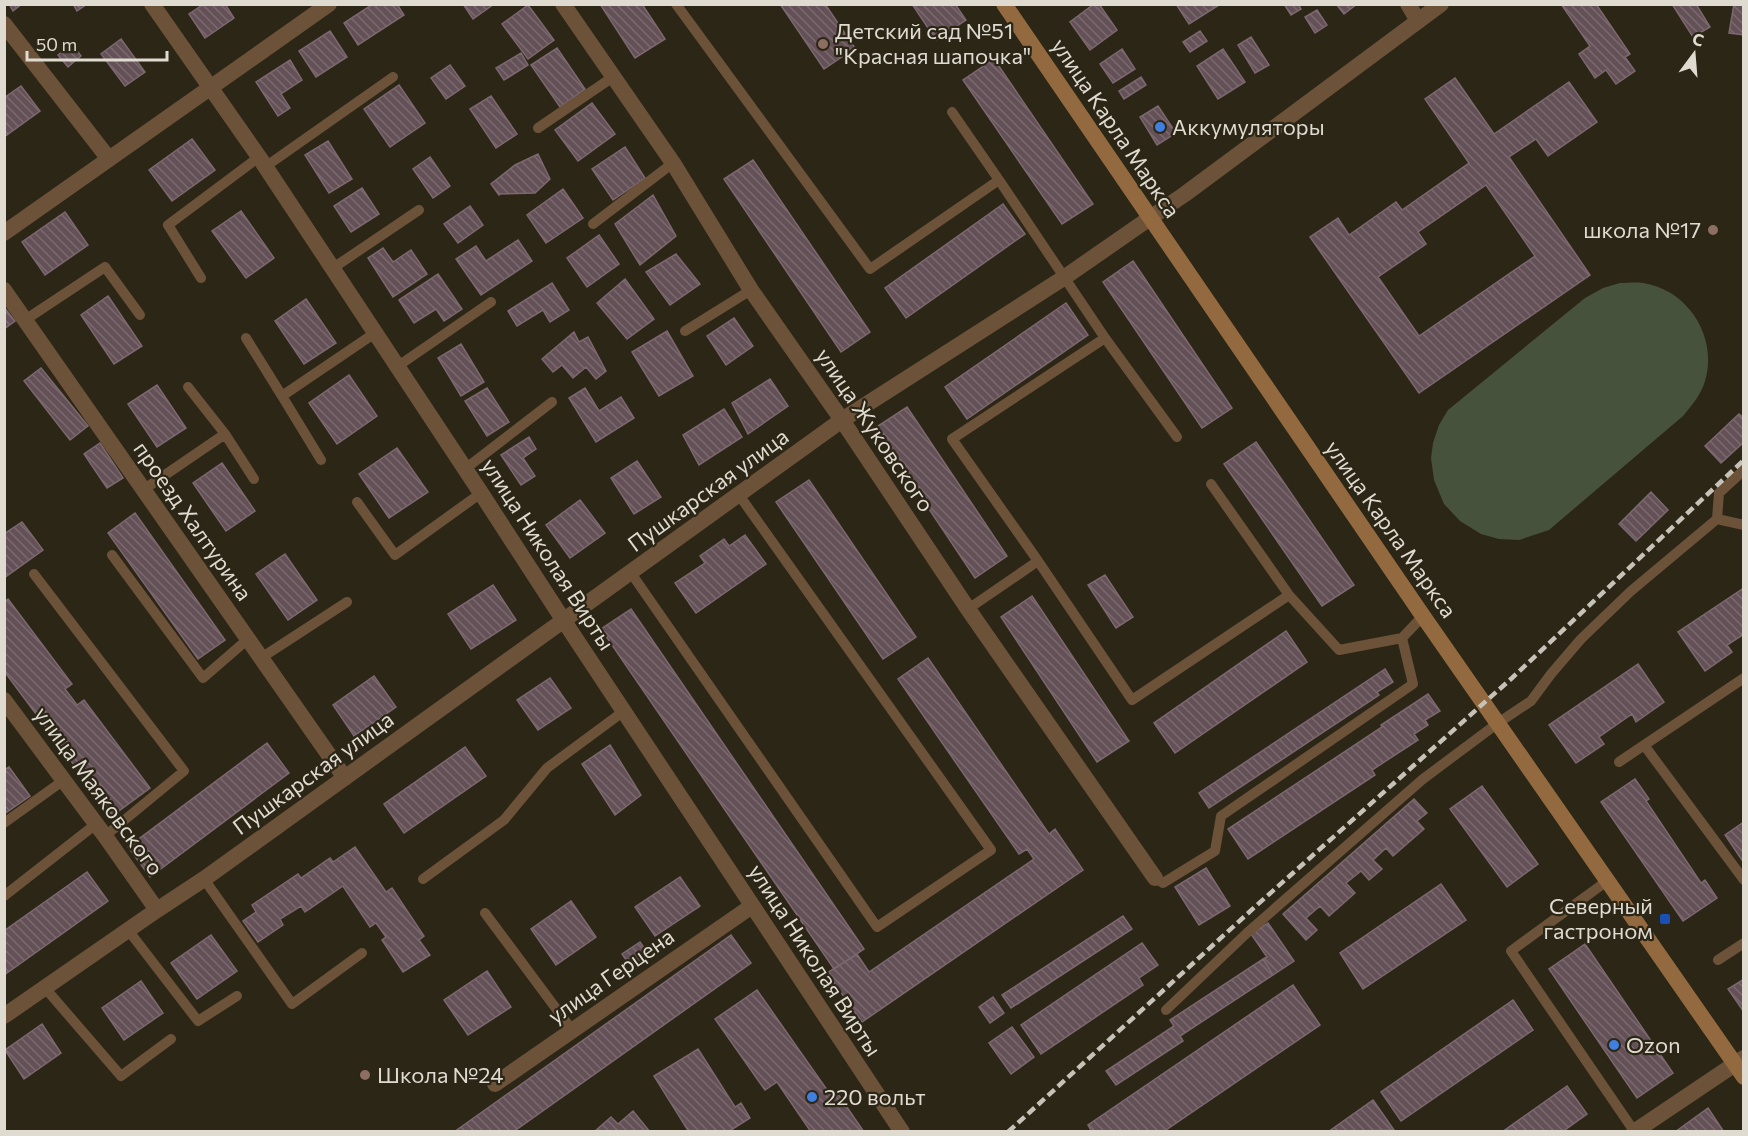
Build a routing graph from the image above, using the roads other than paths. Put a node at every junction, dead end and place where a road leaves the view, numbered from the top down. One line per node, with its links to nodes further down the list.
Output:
1 (152, 4): 12 (street, улица Николая Вирты)
2 (329, 4): 12 (street)
3 (563, 4): 10 (street, улица Жуковского)
4 (676, 4): 18 (lane)
5 (1004, 4): 20 (main road, улица Карла Маркса)
6 (1408, 4): 8 (street)
7 (1441, 4): 8 (street, Пушкарская улица)
8 (1418, 21): 20 (street, Пушкарская улица)
9 (4, 24): 15 (street)
10 (613, 76): 14 (lane); 17 (street, улица Жуковского)
11 (393, 77): 16 (lane)
12 (210, 87): 15 (street); 16 (street, улица Николая Вирты)
13 (952, 112): 18 (lane)
14 (538, 128)
15 (109, 159): 22 (street)
16 (262, 162): 23 (street, улица Николая Вирты); 25 (lane)
17 (673, 163): 21 (lane); 27 (street, улица Жуковского)
18 (999, 180): 24 (lane)
19 (419, 210): 23 (lane)
20 (1150, 218): 24 (street, Пушкарская улица); 60 (main road, улица Карла Маркса)
21 (592, 224)
22 (4, 233)
23 (333, 268): 32 (street, улица Николая Вирты)
24 (1065, 277): 34 (lane); 39 (street, Пушкарская улица)
25 (201, 278)
26 (4, 290): 30 (street, проезд Халтурина)
27 (751, 290): 31 (lane); 39 (street, улица Жуковского)
28 (492, 302): 35 (lane)
29 (140, 315): 30 (lane)
30 (25, 320): 47 (street, проезд Халтурина)
31 (685, 331)
32 (375, 333): 35 (street, улица Николая Вирты); 37 (lane)
33 (246, 338): 37 (lane)
34 (1105, 338): 41 (lane); 54 (lane)
35 (398, 366): 43 (street, улица Николая Вирты)
36 (188, 387): 40 (lane)
37 (282, 396): 42 (lane)
38 (552, 402): 43 (lane)
39 (842, 420): 49 (street, Пушкарская улица); 59 (street, улица Жуковского)
40 (225, 434): 45 (lane); 47 (lane)
41 (1177, 437)
42 (321, 460)
43 (465, 469): 48 (street, улица Николая Вирты)
44 (1743, 470): 51 (lane)
45 (254, 479)
46 (1211, 484): 57 (lane)
47 (143, 490): 63 (street, проезд Халтурина)
48 (481, 492): 50 (lane); 61 (street, улица Николая Вирты)
49 (739, 495): 55 (street, Пушкарская улица); 55 (lane)
50 (357, 502)
51 (1717, 519): 52 (lane); 68 (lane)
52 (1743, 525)
53 (112, 555): 63 (lane)
54 (1038, 561): 57 (lane); 59 (lane)
55 (631, 573): 61 (street, Пушкарская улица)
56 (34, 574): 74 (lane)
57 (1289, 595): 62 (lane)
58 (347, 602): 64 (lane)
59 (968, 609): 75 (street, улица Жуковского)
60 (1423, 616): 62 (lane); 68 (main road, улица Карла Маркса)
61 (564, 621): 67 (street, улица Николая Вирты); 71 (street, Пушкарская улица)
62 (1402, 638): 75 (lane)
63 (248, 639): 64 (street, проезд Халтурина)
64 (261, 658): 71 (street, проезд Халтурина)
65 (1743, 678): 69 (lane)
66 (4, 700): 72 (street, улица Маяковского)
67 (624, 711): 77 (lane); 81 (street, улица Николая Вирты)
68 (1498, 723): 79 (main road, улица Карла Маркса); 90 (lane)
69 (1644, 745): 70 (lane); 78 (lane)
70 (1619, 762)
71 (345, 778): 76 (street, Пушкарская улица)
72 (64, 780): 73 (lane); 74 (street, улица Маяковского)
73 (4, 823)
74 (101, 830): 80 (lane); 82 (street, улица Маяковского)
75 (1155, 878)
76 (204, 879): 82 (street, Пушкарская улица); 86 (lane)
77 (423, 879)
78 (1743, 880)
79 (1607, 881): 94 (main road, улица Карла Маркса); 97 (lane)
80 (4, 896)
81 (752, 906): 92 (street, улица Герцена); 96 (street, улица Николая Вирты)
82 (157, 910): 84 (street, Пушкарская улица)
83 (485, 913): 92 (lane)
84 (128, 930): 88 (street, Пушкарская улица); 89 (lane)
85 (1743, 943): 87 (lane)
86 (362, 953)
87 (1718, 960)
88 (45, 988): 91 (street, Пушкарская улица); 93 (lane)
89 (237, 996)
90 (1166, 1010)
91 (4, 1016)
92 (572, 1030): 95 (street, улица Герцена)
93 (171, 1039)
94 (1740, 1066): 97 (street)
95 (495, 1084)
96 (902, 1131)
97 (1634, 1131)

